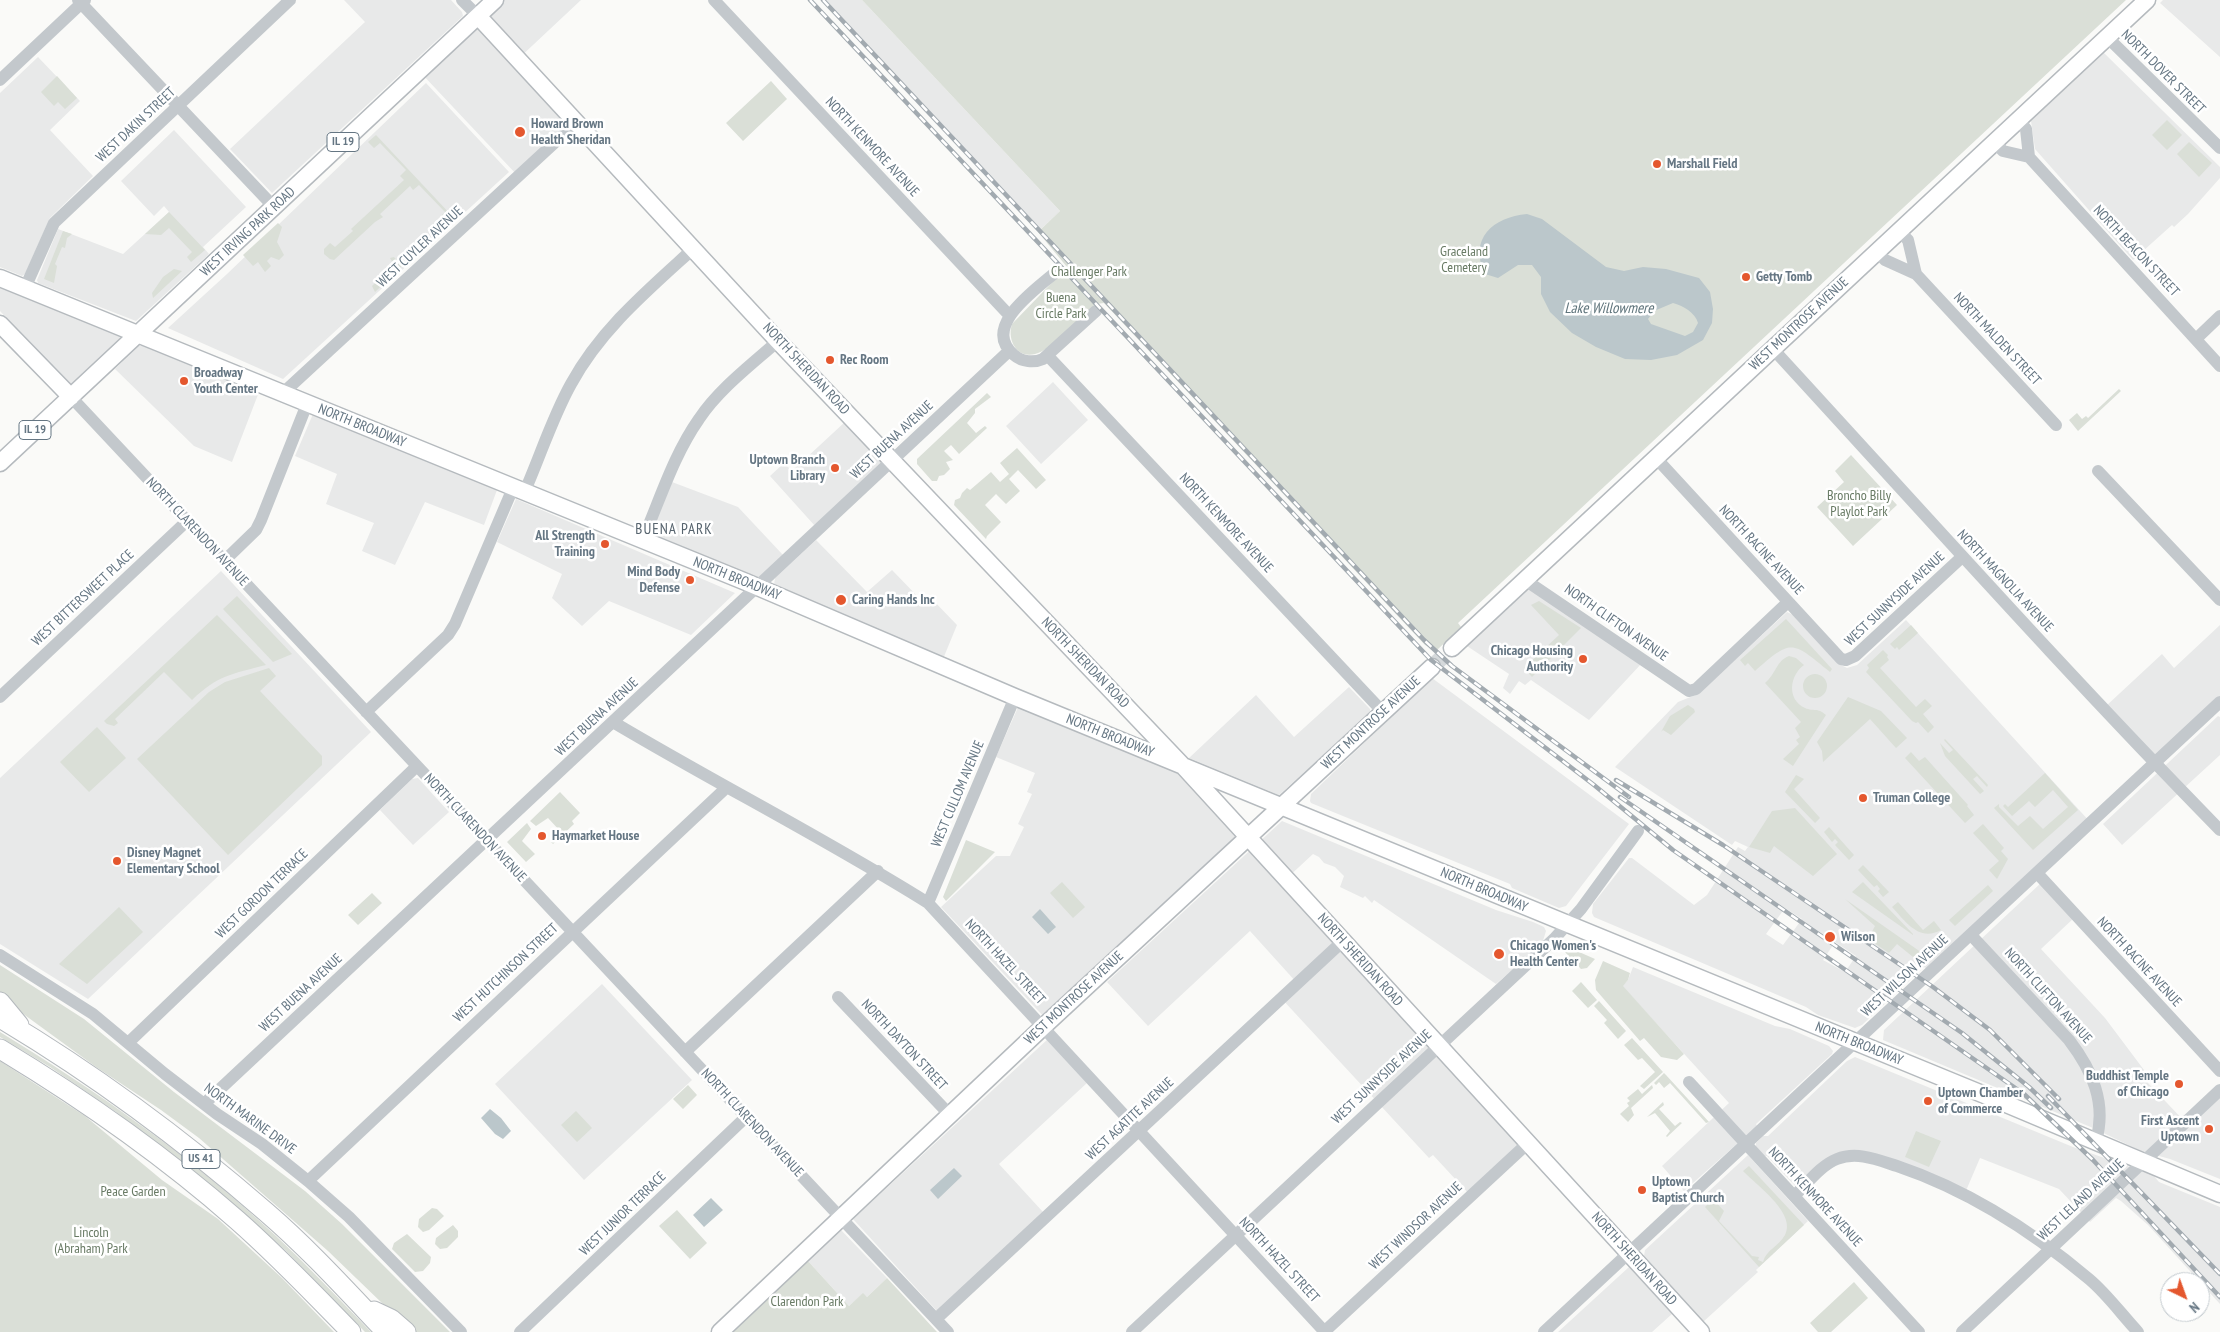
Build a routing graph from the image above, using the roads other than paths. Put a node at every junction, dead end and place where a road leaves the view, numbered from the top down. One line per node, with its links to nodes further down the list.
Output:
1 (290, 0): 10 (street, WEST DAKIN STREET)
2 (462, 0): 7 (street, NORTH SHERIDAN ROAD)
3 (495, 0): 7 (main road, WEST IRVING PARK ROAD / IL 19)
4 (714, 0): 25 (street, NORTH KENMORE AVENUE)
5 (2147, 0): 8 (main road, WEST MONTROSE AVENUE)
6 (82, 1): 9 (street); 10 (street)
7 (478, 16): 12 (main road, NORTH SHERIDAN ROAD); 16 (main road, WEST IRVING PARK ROAD / IL 19)
8 (2107, 37): 11 (main road, WEST MONTROSE AVENUE); 14 (street, NORTH DOVER STREET)
9 (0, 80)
10 (178, 106): 16 (street); 23 (street, WEST DAKIN STREET)
11 (2019, 120): 13 (main road, WEST MONTROSE AVENUE); 15 (street)
12 (577, 122): 18 (main road, NORTH SHERIDAN ROAD); 35 (street, WEST CUYLER AVENUE)
13 (1994, 142): 15 (street); 17 (main road, WEST MONTROSE AVENUE)
14 (2220, 148)
15 (2029, 157): 29 (street, NORTH BEACON STREET)
16 (274, 207): 28 (main road, WEST IRVING PARK ROAD / IL 19)
17 (1899, 231): 19 (main road, WEST MONTROSE AVENUE); 21 (street, NORTH MALDEN STREET)
18 (694, 248): 30 (main road, NORTH SHERIDAN ROAD); 43 (street)
19 (1877, 252): 21 (street, NORTH MALDEN STREET); 31 (main road, WEST MONTROSE AVENUE)
20 (1056, 271): 25 (street)
21 (1916, 274): 38 (street, NORTH MALDEN STREET)
22 (0, 278): 23 (main road, NORTH BROADWAY)
23 (25, 288): 28 (main road, NORTH BROADWAY)
24 (1096, 311): 33 (street)
25 (1009, 315): 32 (street)
26 (2220, 316): 29 (street)
27 (0, 324): 36 (main road, NORTH CLARENDON AVENUE)
28 (140, 334): 35 (main road, NORTH BROADWAY); 36 (main road, WEST IRVING PARK ROAD / IL 19)
29 (2196, 339): 34 (street, NORTH BEACON STREET)
30 (778, 341): 40 (main road, NORTH SHERIDAN ROAD); 45 (street)
31 (1773, 349): 39 (main road, WEST MONTROSE AVENUE); 46 (street, NORTH MAGNOLIA AVENUE)
32 (1009, 351): 33 (street); 40 (street, WEST BUENA AVENUE)
33 (1048, 356): 59 (street, NORTH KENMORE AVENUE)
34 (2220, 366)
35 (284, 393): 37 (main road, NORTH BROADWAY)
36 (71, 397): 41 (main road, WEST IRVING PARK ROAD / IL 19); 44 (street, NORTH CLARENDON AVENUE)
37 (307, 404): 43 (main road, NORTH BROADWAY); 47 (street)
38 (2056, 426)
39 (1656, 458): 48 (main road, WEST MONTROSE AVENUE); 51 (street, NORTH RACINE AVENUE)
40 (892, 461): 49 (street, WEST BUENA AVENUE); 63 (main road, NORTH SHERIDAN ROAD)
41 (0, 464)
42 (2098, 471): 50 (street)
43 (518, 490): 45 (main road, NORTH BROADWAY); 58 (street)
44 (187, 521): 47 (street, NORTH CLARENDON AVENUE); 55 (street, WEST BITTERSWEET PLACE)
45 (642, 541): 49 (main road, NORTH BROADWAY)
46 (1962, 557): 53 (street, WEST SUNNYSIDE AVENUE); 61 (street, NORTH MAGNOLIA AVENUE)
47 (224, 561): 58 (street, NORTH CLARENDON AVENUE)
48 (1525, 580): 51 (street, NORTH CLIFTON AVENUE); 52 (main road, WEST MONTROSE AVENUE)
49 (757, 587): 56 (main road, NORTH BROADWAY); 60 (street, WEST BUENA AVENUE)
50 (2220, 600)
51 (1788, 602): 53 (street, NORTH RACINE AVENUE)
52 (1452, 648)
53 (1846, 660)
54 (1432, 667): 59 (main road, WEST MONTROSE AVENUE)
55 (0, 697)
56 (1015, 697): 63 (main road, NORTH BROADWAY); 72 (street, WEST CULLOM AVENUE)
57 (2220, 702): 61 (street, WEST WILSON AVENUE)
58 (366, 712): 62 (street, NORTH CLARENDON AVENUE)
59 (1383, 712): 65 (main road, WEST MONTROSE AVENUE)
60 (613, 722): 64 (street, NORTH HAZEL STREET); 69 (street, WEST BUENA AVENUE)
61 (2154, 764): 66 (street, NORTH MAGNOLIA AVENUE); 71 (street, WEST WILSON AVENUE)
62 (417, 766): 69 (street, NORTH CLARENDON AVENUE); 83 (street, WEST GORDON TERRACE)
63 (1183, 766): 65 (main road, NORTH BROADWAY); 68 (main road, NORTH SHERIDAN ROAD)
64 (726, 788): 70 (street, NORTH HAZEL STREET); 74 (street, WEST HUTCHINSON STREET)
65 (1281, 806): 68 (main road, WEST MONTROSE AVENUE); 73 (main road, NORTH BROADWAY)
66 (2220, 830)
67 (1638, 831): 73 (street, WEST SUNNYSIDE AVENUE)
68 (1247, 837): 76 (main road, NORTH SHERIDAN ROAD); 81 (main road, WEST MONTROSE AVENUE)
69 (486, 840): 74 (street, NORTH CLARENDON AVENUE); 91 (street, WEST BUENA AVENUE)
70 (878, 871): 72 (street, NORTH HAZEL STREET); 87 (street)
71 (2037, 873): 75 (street, WEST WILSON AVENUE); 88 (street, NORTH RACINE AVENUE)
72 (928, 903): 81 (street, NORTH HAZEL STREET)
73 (1567, 924): 84 (main road, NORTH BROADWAY); 85 (street, WEST SUNNYSIDE AVENUE)
74 (572, 931): 87 (street, NORTH CLARENDON AVENUE); 99 (street, WEST HUTCHINSON STREET)
75 (1971, 935): 84 (street, WEST WILSON AVENUE); 95 (street, NORTH CLIFTON AVENUE)
76 (1343, 941): 85 (main road, NORTH SHERIDAN ROAD); 94 (street, WEST AGATITE AVENUE)
77 (0, 955): 83 (street, NORTH MARINE DRIVE)
78 (838, 997): 92 (street, NORTH DAYTON STREET)
79 (0, 1002): 82 (highway)
80 (0, 1018): 82 (highway, US 41)
81 (1044, 1026): 92 (main road, WEST MONTROSE AVENUE); 94 (street, NORTH HAZEL STREET)
82 (26, 1033): 106 (highway, US 41)
83 (128, 1043): 91 (street, NORTH MARINE DRIVE)
84 (1855, 1043): 95 (main road, NORTH BROADWAY); 97 (street, WEST WILSON AVENUE)
85 (1438, 1045): 96 (main road, NORTH SHERIDAN ROAD); 103 (street, WEST SUNNYSIDE AVENUE)
86 (0, 1049): 108 (highway, US 41)
87 (685, 1052): 93 (street, NORTH CLARENDON AVENUE)
88 (2220, 1071)
89 (1689, 1082): 97 (street, NORTH KENMORE AVENUE)
90 (2220, 1090): 98 (street, WEST LELAND AVENUE)
91 (204, 1104): 99 (street, NORTH MARINE DRIVE)
92 (949, 1114): 102 (main road, WEST MONTROSE AVENUE)
93 (746, 1117): 102 (street, NORTH CLARENDON AVENUE); 112 (street, WEST JUNIOR TERRACE)
94 (1140, 1130): 103 (street, NORTH HAZEL STREET); 107 (street, WEST AGATITE AVENUE)
95 (2096, 1142): 98 (main road, NORTH BROADWAY)
96 (1528, 1143): 105 (main road, NORTH SHERIDAN ROAD); 116 (street, WEST WINDSOR AVENUE)
97 (1746, 1144): 101 (street, NORTH KENMORE AVENUE); 105 (street, WEST WILSON AVENUE)
98 (2144, 1162): 100 (main road, NORTH BROADWAY); 104 (street, WEST LELAND AVENUE)
99 (308, 1181): 111 (street, NORTH MARINE DRIVE)
100 (2220, 1194)
101 (1794, 1196): 104 (street); 119 (street, NORTH KENMORE AVENUE)
102 (841, 1217): 107 (street, NORTH CLARENDON AVENUE); 113 (main road, WEST MONTROSE AVENUE)
103 (1235, 1234): 115 (street, WEST SUNNYSIDE AVENUE); 116 (street, NORTH HAZEL STREET)
104 (2052, 1248): 120 (street, WEST LELAND AVENUE); 121 (street)
105 (1629, 1253): 117 (street, WEST WILSON AVENUE); 118 (main road, NORTH SHERIDAN ROAD)
106 (360, 1304): 109 (highway, US 41); 110 (highway)
107 (936, 1319): 114 (street, NORTH CLARENDON AVENUE)
108 (350, 1331)
109 (386, 1332)
110 (406, 1332)
111 (462, 1332)
112 (520, 1332)
113 (720, 1332)
114 (948, 1332)
115 (1132, 1332)
116 (1325, 1332)
117 (1544, 1332)
118 (1701, 1332)
119 (1919, 1332)
120 (1962, 1332)
121 (2138, 1332)

